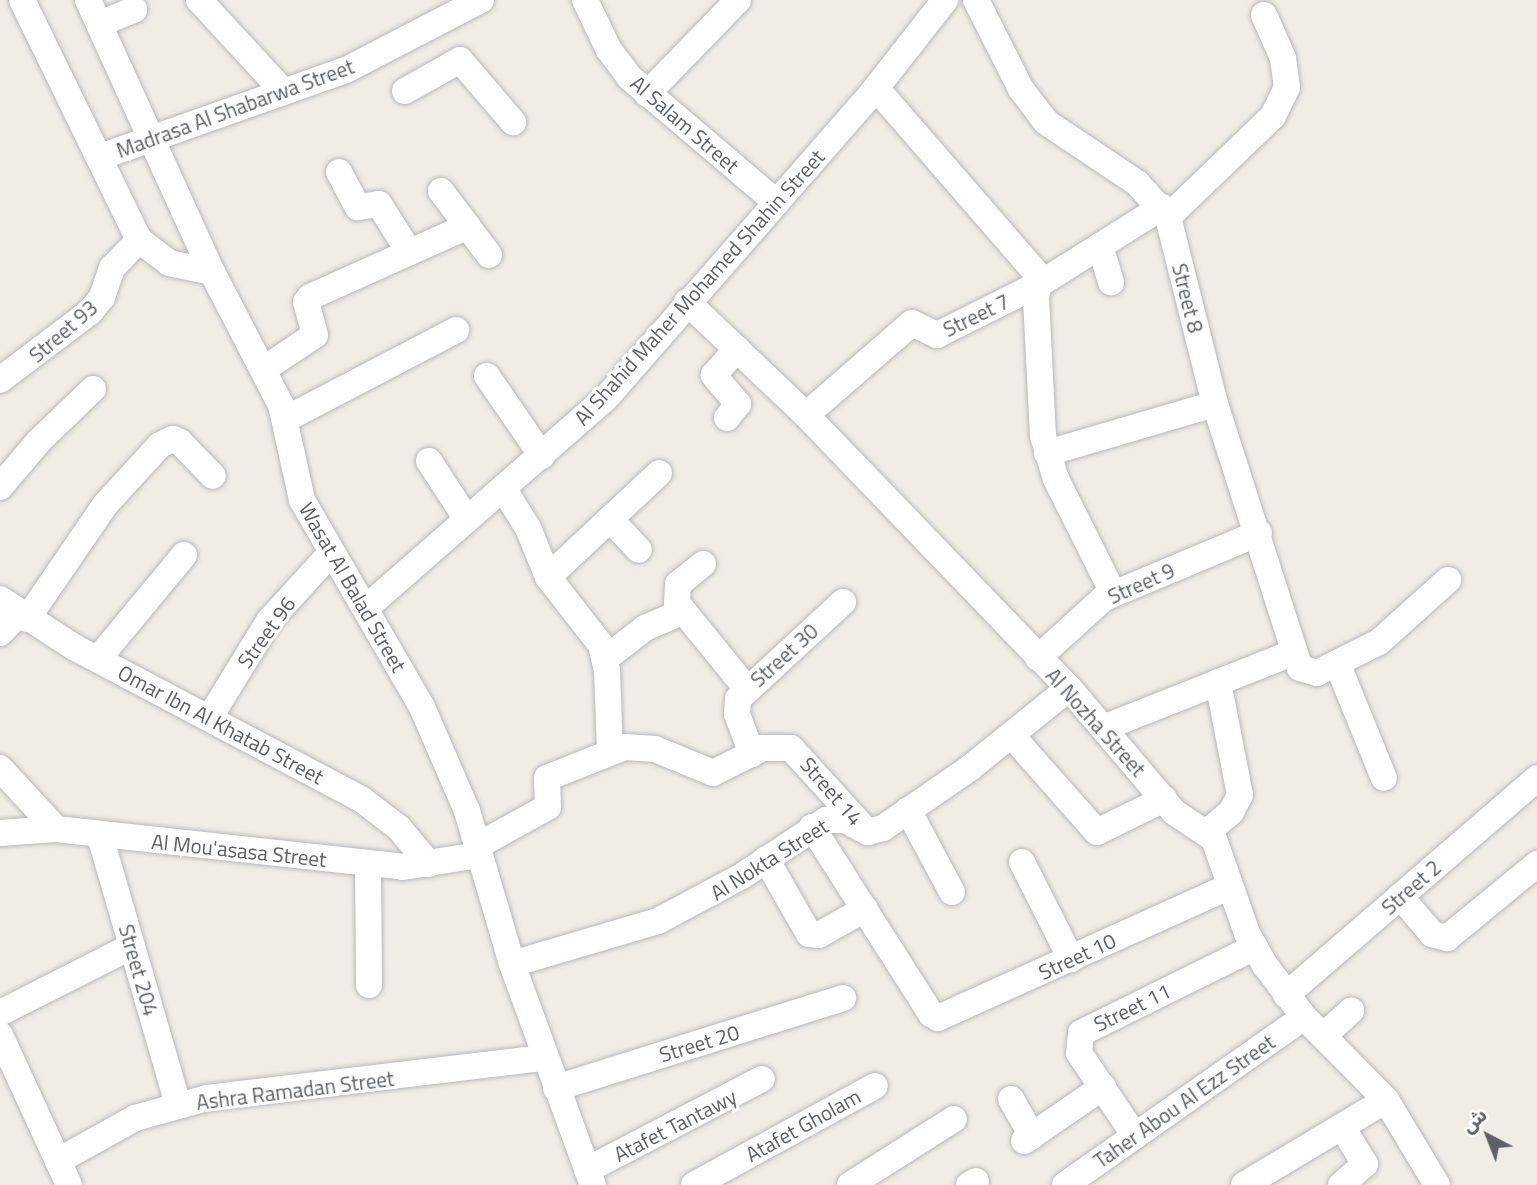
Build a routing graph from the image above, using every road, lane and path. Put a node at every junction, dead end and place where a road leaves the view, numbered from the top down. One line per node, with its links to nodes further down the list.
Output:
1 (22, 0): 20 (street)
2 (88, 0): 12 (street, Wasat Al Balad Street)
3 (199, 0): 15 (street)
4 (481, 0): 11 (street, Madrasa Al Shabarwa Street)
5 (585, 0): 17 (street, Al Salam Street)
6 (738, 0): 17 (street)
7 (945, 0): 14 (street, Al Shahid Maher Mohamed Shahin Street)
8 (976, 0): 24 (street)
9 (134, 10): 12 (street)
10 (1264, 15): 24 (street, Street 7)
11 (440, 21): 13 (street); 15 (street, Madrasa Al Shabarwa Street)
12 (99, 24): 19 (street, Wasat Al Balad Street)
13 (460, 60): 16 (street); 18 (street)
14 (876, 88): 23 (street, Al Shahid Maher Mohamed Shahin Street); 32 (street)
15 (283, 91): 19 (street, Madrasa Al Shabarwa Street)
16 (405, 91)
17 (647, 94): 23 (street, Al Salam Street)
18 (513, 122)
19 (151, 136): 20 (street, Madrasa Al Shabarwa Street); 30 (street, Wasat Al Balad Street)
20 (100, 157): 26 (street)
21 (339, 173): 28 (street)
22 (441, 191): 25 (street)
23 (776, 202): 33 (street, Al Shahid Maher Mohamed Shahin Street)
24 (1165, 212): 27 (street, Street 7); 40 (street, Street 8)
25 (468, 226): 28 (street); 29 (street)
26 (139, 240): 30 (street); 38 (street, Street 93)
27 (1100, 246): 31 (street); 32 (street, Street 7)
28 (408, 250): 36 (street)
29 (489, 255)
30 (212, 272): 36 (street, Wasat Al Balad Street)
31 (1111, 282)
32 (1041, 283): 41 (street, Street 7); 44 (street)
33 (687, 302): 35 (street, Al Nozha Street); 45 (street, Al Shahid Maher Mohamed Shahin Street)
34 (456, 330): 43 (street)
35 (737, 349): 41 (street, Al Nozha Street); 42 (street)
36 (264, 369): 43 (street, Wasat Al Balad Street)
37 (487, 376): 45 (street)
38 (0, 380)
39 (93, 389): 49 (street)
40 (1214, 404): 44 (street); 53 (street, Street 8)
41 (806, 415): 67 (street, Al Nozha Street)
42 (727, 418)
43 (286, 419): 55 (street, Wasat Al Balad Street)
44 (1047, 453): 60 (street)
45 (542, 456): 50 (street, Al Shahid Maher Mohamed Shahin Street)
46 (429, 461): 51 (street)
47 (659, 473): 52 (street)
48 (213, 476): 63 (street)
49 (0, 487)
50 (503, 488): 51 (street, Al Shahid Maher Mohamed Shahin Street); 58 (street)
51 (466, 518): 62 (street, Al Shahid Maher Mohamed Shahin Street)
52 (610, 519): 54 (street); 58 (street)
53 (1259, 533): 60 (street, Street 9); 66 (street, Street 8)
54 (639, 550)
55 (331, 553): 62 (street, Wasat Al Balad Street); 74 (street, Street 96)
56 (184, 555): 68 (street)
57 (703, 564): 64 (street)
58 (548, 577): 69 (street)
59 (1448, 580): 70 (street)
60 (1113, 593): 67 (street, Street 9)
61 (843, 602): 73 (street, Street 30)
62 (367, 607): 90 (street, Wasat Al Balad Street)
63 (15, 610): 65 (street); 68 (street, Omar Ibn Al Khatab Street)
64 (682, 612): 69 (street); 73 (street)
65 (0, 633)
66 (1296, 657): 70 (street); 71 (street)
67 (1038, 658): 72 (street, Al Nozha Street)
68 (98, 659): 74 (street, Omar Ibn Al Khatab Street)
69 (605, 659): 77 (street)
70 (1337, 663): 80 (street)
71 (1218, 682): 75 (street); 88 (street)
72 (1069, 688): 75 (street, Al Nozha Street); 76 (street)
73 (747, 689): 78 (street, Street 30)
74 (210, 717): 94 (street, Omar Ibn Al Khatab Street)
75 (1103, 728): 82 (street, Al Nozha Street)
76 (1012, 736): 82 (street); 83 (street)
77 (610, 750): 78 (street, Street 14); 90 (street, Street 14)
78 (752, 754): 86 (street, Street 14)
79 (0, 768): 85 (street)
80 (1384, 778)
81 (1537, 778): 98 (street, Street 2)
82 (1164, 799): 88 (street, Al Nozha Street)
83 (908, 810): 86 (street); 97 (street)
84 (812, 827): 86 (street, Al Nokta Street); 91 (street, Al Nokta Street); 99 (street)
85 (56, 829): 87 (street, Al Mou'asasa Street); 89 (street, Al Mou'asasa Street)
86 (868, 832)
87 (0, 833)
88 (1206, 833): 96 (street, Al Nozha Street)
89 (100, 836): 93 (street, Al Mou'asasa Street); 100 (street, Street 204)
90 (478, 851): 94 (street, Al Mou'asasa Street); 103 (street, Wasat Al Balad Street)
91 (766, 859): 99 (street); 103 (street, Al Nokta Street)
92 (1022, 862): 102 (street)
93 (368, 864): 94 (street, Al Mou'asasa Street); 104 (street)
94 (429, 864)
95 (1537, 864): 98 (street)
96 (1230, 886): 101 (street, Al Nozha Street); 102 (street, Street 10)
97 (952, 892)
98 (1400, 897): 105 (street, Street 2)
99 (865, 909): 102 (street, Street 10)
100 (132, 946): 108 (street); 119 (street, Street 204)
101 (1255, 947): 105 (street, Al Nozha Street); 115 (street, Street 11)
102 (1071, 959)
103 (512, 964): 112 (street, Wasat Al Balad Street)
104 (369, 985)
105 (1286, 995): 109 (street, Al Nozha Street)
106 (843, 998): 116 (street, Street 20)
107 (1351, 1011): 111 (street)
108 (0, 1013)
109 (1304, 1017): 111 (street, Al Nozha Street); 122 (street, Taher Abou Al Ezz Street)
110 (0, 1035): 123 (street)
111 (1323, 1036): 118 (street, Al Nozha Street)
112 (544, 1058): 116 (street, Wasat Al Balad Street); 119 (street, Ashra Ramadan Street)
113 (762, 1079): 124 (street, Atafet Tantawy)
114 (875, 1086): 126 (street, Atafet Gholam)
115 (1103, 1087): 117 (street); 122 (street, Street 11)
116 (556, 1088): 124 (street, Wasat Al Balad Street)
117 (1011, 1099)
118 (1386, 1100): 121 (street); 131 (street, Al Nozha Street)
119 (178, 1104): 123 (street, Ashra Ramadan Street)
120 (954, 1119): 127 (street)
121 (1342, 1127): 129 (street); 130 (street)
122 (1135, 1136): 128 (street, Taher Abou Al Ezz Street)
123 (58, 1161): 125 (street)
124 (590, 1177)
125 (69, 1185)
126 (694, 1185)
127 (850, 1185)
128 (1065, 1185)
129 (1244, 1185)
130 (1341, 1185)
131 (1437, 1185)

